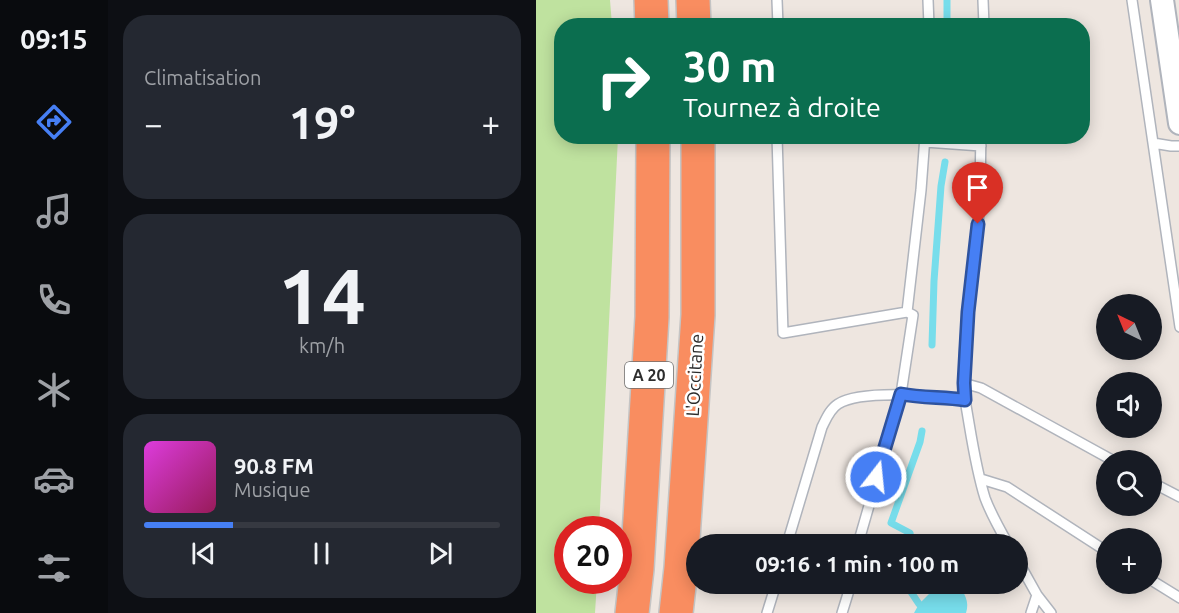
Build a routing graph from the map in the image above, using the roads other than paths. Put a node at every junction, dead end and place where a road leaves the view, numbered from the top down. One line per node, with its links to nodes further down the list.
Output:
1 (651, 0): 8 (highway)
2 (693, 0): 9 (highway)
3 (777, 0): 10 (lane)
4 (928, 0): 11 (lane)
5 (983, 0): 12 (lane)
6 (1132, 0): 14 (lane)
7 (1162, 0): 13 (street)
8 (652, 18)
9 (694, 18)
10 (778, 18)
11 (929, 18)
12 (984, 18)
13 (1180, 123)
14 (1152, 143): 20 (lane); 22 (lane)
15 (653, 144): 40 (highway, A 20)
16 (698, 144): 41 (highway, L'Occitane / A 20)
17 (777, 144): 21 (lane)
18 (925, 144): 21 (lane)
19 (981, 144): 23 (lane)
20 (1180, 146)
21 (908, 312): 24 (lane)
22 (1180, 327)
23 (964, 383): 25 (lane); 26 (lane)
24 (901, 394): 25 (lane); 30 (lane); 31 (lane)
25 (965, 400): 27 (lane)
26 (1096, 451)
27 (981, 479): 32 (lane); 33 (lane)
28 (1162, 488): 29 (lane)
29 (1180, 497)
30 (790, 534)
31 (861, 534)
32 (1002, 534)
33 (1096, 545)
34 (1028, 579): 38 (lane)
35 (1162, 587): 39 (lane)
36 (773, 594): 42 (lane)
37 (848, 594): 43 (lane)
38 (1037, 595): 44 (lane); 45 (lane)
39 (1180, 598)
40 (632, 613)
41 (676, 613)
42 (767, 613)
43 (842, 613)
44 (1031, 613)
45 (1050, 613)

